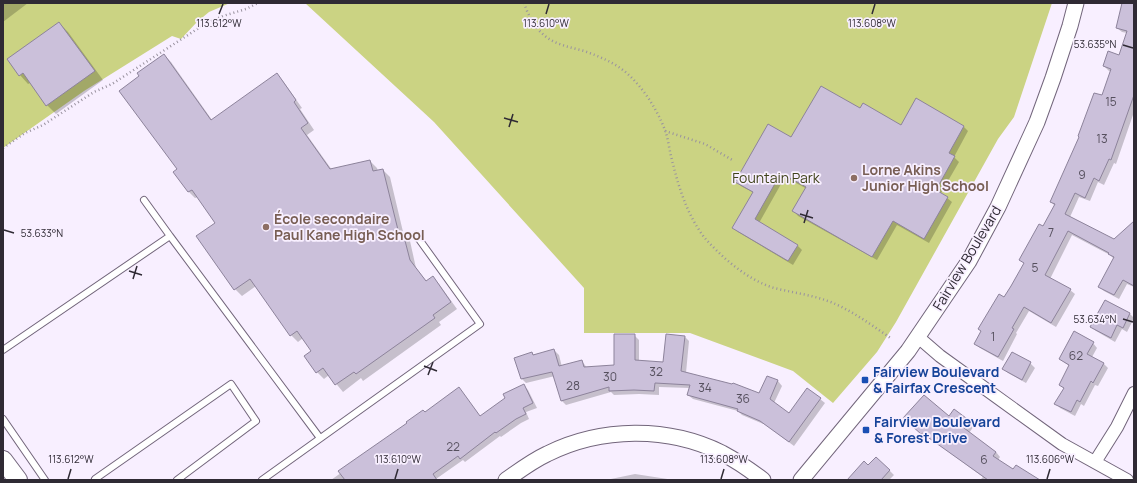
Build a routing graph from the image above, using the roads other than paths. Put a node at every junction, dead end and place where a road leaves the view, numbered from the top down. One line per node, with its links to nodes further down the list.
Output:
1 (1076, 3): 5 (street, Fairview Boulevard)
2 (144, 200): 3 (lane)
3 (170, 236): 6 (lane); 9 (lane)
4 (416, 236): 9 (lane)
5 (918, 337): 11 (street); 19 (street, Fairview Boulevard)
6 (3, 350)
7 (1134, 393): 11 (street)
8 (3, 419): 13 (lane)
9 (320, 438): 16 (lane)
10 (3, 460): 12 (main road)
11 (1095, 462): 20 (street)
12 (18, 480)
13 (46, 480)
14 (96, 480): 15 (lane)
15 (177, 480)
16 (262, 480)
17 (506, 480): 18 (street)
18 (763, 480)
19 (801, 480)
20 (1127, 480)

